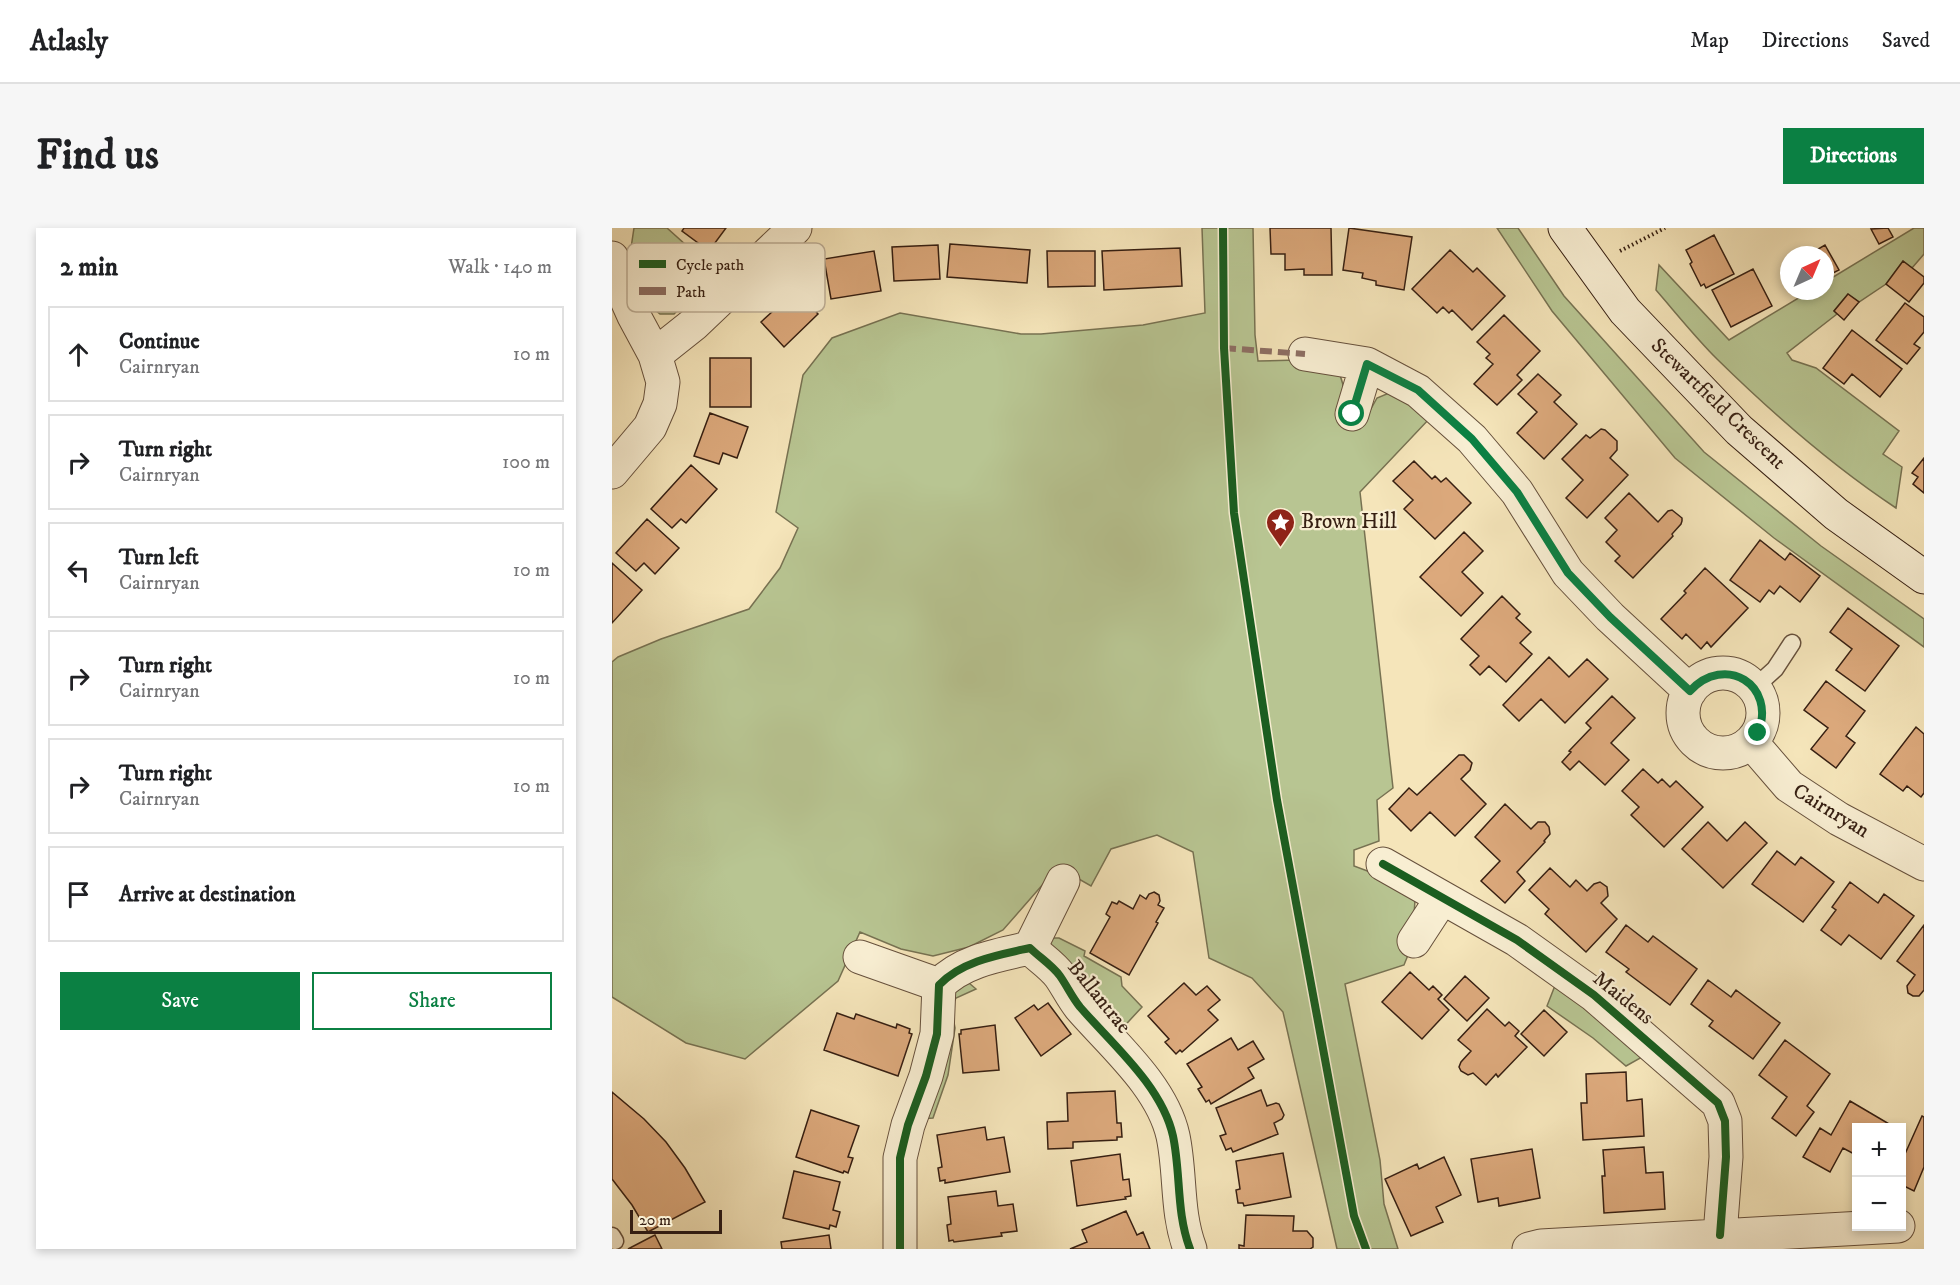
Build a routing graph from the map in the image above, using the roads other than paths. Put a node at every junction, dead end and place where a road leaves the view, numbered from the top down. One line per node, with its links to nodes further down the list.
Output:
1 (795, 228): 3 (street)
2 (1565, 228): 13 (street, Stewartfield Crescent)
3 (779, 243)
4 (612, 258): 5 (street)
5 (627, 300)
6 (632, 312): 9 (street)
7 (707, 312): 9 (street)
8 (1305, 354): 10 (street)
9 (655, 355): 12 (street)
10 (1367, 364): 11 (street); 16 (street)
11 (1352, 414)
12 (612, 472)
13 (1924, 577)
14 (1792, 643): 15 (lane)
15 (1754, 688): 16 (street); 17 (street)
16 (1690, 691): 17 (street)
17 (1751, 742): 19 (street, Cairnryan)
18 (1383, 864): 21 (street, Maidens)
19 (1924, 864)
20 (1064, 881): 23 (street)
21 (1442, 898): 22 (street); 29 (street, Maidens)
22 (1414, 941)
23 (1030, 948): 25 (street); 31 (street, Ballantrae)
24 (860, 957): 25 (street)
25 (939, 985): 30 (street)
26 (1924, 1224): 27 (street)
27 (1906, 1226)
28 (1852, 1228): 29 (street)
29 (1720, 1235): 32 (street)
30 (900, 1249)
31 (1190, 1249)
32 (1529, 1249)

